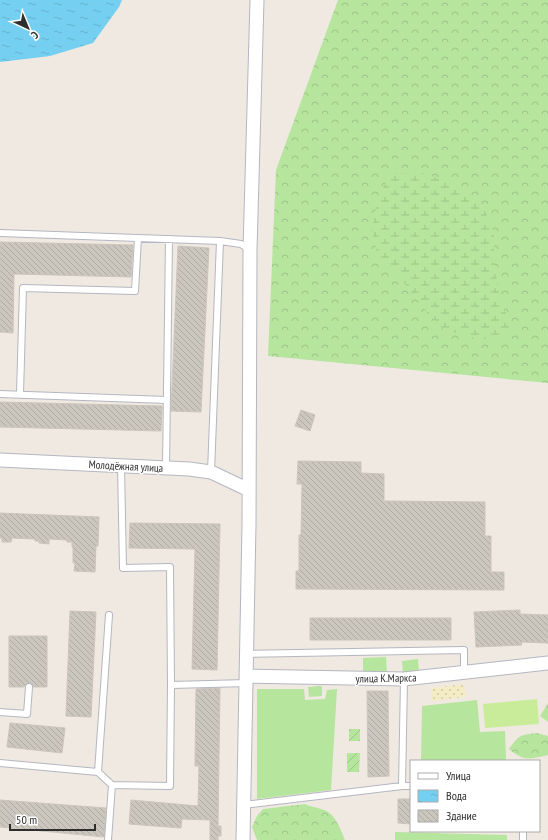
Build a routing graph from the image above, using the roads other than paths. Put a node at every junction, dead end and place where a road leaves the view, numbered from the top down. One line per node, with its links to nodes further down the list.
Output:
1 (257, 0): 6 (street)
2 (0, 233): 3 (lane)
3 (138, 238): 4 (lane); 8 (lane)
4 (169, 239): 5 (lane); 9 (lane)
5 (220, 241): 6 (lane); 13 (lane)
6 (250, 250): 14 (street)
7 (0, 394): 8 (lane)
8 (20, 394): 9 (lane)
9 (167, 400): 12 (lane)
10 (0, 460): 11 (street, Молодёжная улица)
11 (121, 466): 12 (street, Молодёжная улица); 21 (lane)
12 (166, 468): 13 (street, Молодёжная улица)
13 (210, 472): 14 (street, Молодёжная улица)
14 (249, 490): 16 (street)
15 (109, 615): 25 (lane)
16 (247, 654): 18 (lane); 20 (street)
17 (548, 663): 18 (street, улица К.Маркса)
18 (464, 672): 19 (street, улица К.Маркса)
19 (404, 679): 20 (street, улица К.Маркса); 27 (lane)
20 (247, 680): 21 (lane); 29 (street)
21 (171, 685): 26 (lane)
22 (29, 687): 23 (lane)
23 (0, 712)
24 (0, 763): 25 (lane)
25 (98, 772): 26 (lane)
26 (112, 785): 30 (lane)
27 (402, 786): 28 (lane); 29 (lane)
28 (410, 786)
29 (243, 805): 31 (street)
30 (108, 840)
31 (243, 840)

